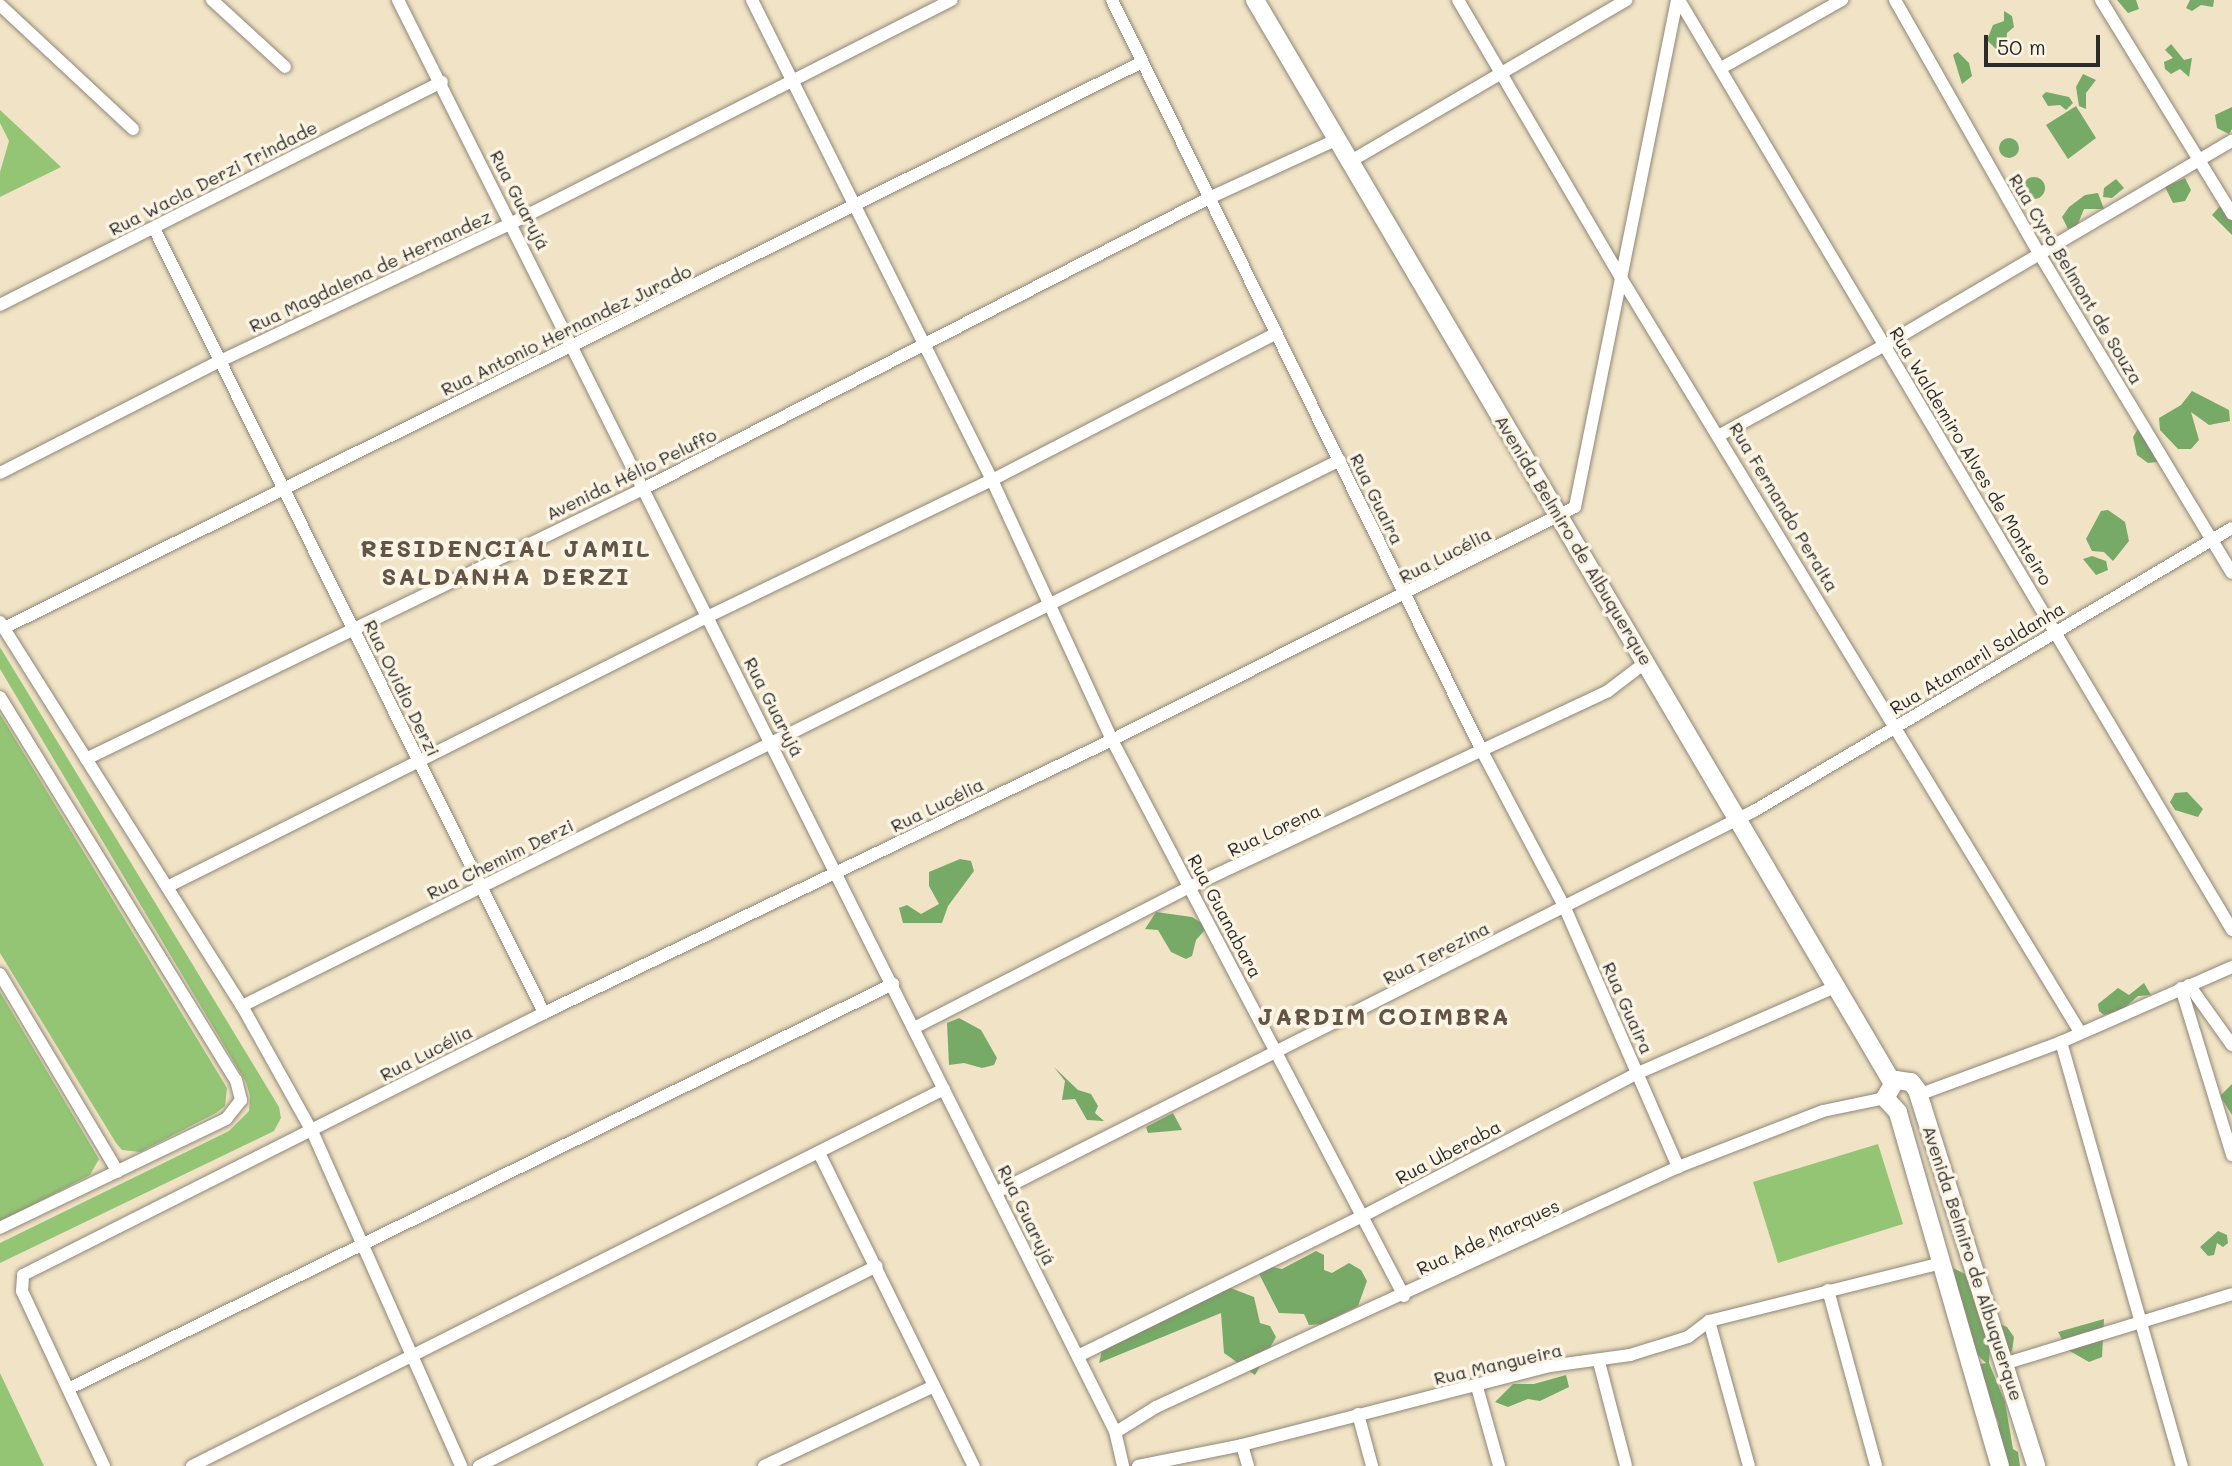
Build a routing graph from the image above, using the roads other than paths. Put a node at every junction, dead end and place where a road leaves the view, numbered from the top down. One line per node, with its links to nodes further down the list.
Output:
1 (212, 0): 15 (street)
2 (398, 0): 19 (street, Rua Guarujá)
3 (752, 0): 18 (street, Rua Guanabara)
4 (952, 0): 18 (street, Rua Magdalena de Hernandez)
5 (1112, 0): 14 (street, Rua Guaira)
6 (1255, 0): 21 (main road, Avenida Belmiro de Albuquerque)
7 (1458, 0): 17 (street, Rua Fernando Peralta)
8 (1626, 0): 17 (street)
9 (1678, 0): 16 (street, Rua Waldemiro Alves de Monteiro); 31 (street)
10 (1842, 0): 16 (street)
11 (1895, 0): 30 (street, Rua Cyro Belmont de Souza)
12 (2101, 0): 23 (street)
13 (0, 5): 20 (street)
14 (1142, 62): 25 (street, Rua Guaira); 26 (street, Rua Antonio Hernandez Jurado)
15 (285, 67)
16 (1723, 67): 36 (street, Rua Waldemiro Alves de Monteiro)
17 (1500, 70): 24 (street); 31 (street, Rua Fernando Peralta)
18 (791, 80): 26 (street, Rua Guanabara); 28 (street, Rua Magdalena de Hernandez)
19 (442, 82): 28 (street, Rua Guarujá); 29 (street, Rua Wacla Derzi Trindade)
20 (133, 129)
21 (1338, 139): 24 (main road, Avenida Belmiro de Albuquerque); 25 (street, Avenida Hélio Peluffo)
22 (2232, 141): 23 (street)
23 (2200, 160): 27 (street); 30 (street)
24 (1351, 161): 44 (main road, Avenida Belmiro de Albuquerque)
25 (1209, 198): 33 (street, Rua Guaira); 35 (street, Avenida Hélio Peluffo)
26 (855, 207): 34 (street, Rua Antonio Hernandez Jurado); 35 (street, Rua Guanabara)
27 (2232, 214)
28 (512, 223): 34 (street, Rua Guarujá); 37 (street, Rua Magdalena de Hernandez)
29 (154, 228): 32 (street, Rua Wacla Derzi Trindade); 37 (street, Rua Ovidio Derzi)
30 (2040, 255): 36 (street); 46 (street, Rua Cyro Belmont de Souza)
31 (1620, 276): 38 (street, Rua Fernando Peralta); 44 (street, Rua Lucélia)
32 (0, 305)
33 (1275, 334): 39 (street, Rua Guaira); 41 (street)
34 (573, 345): 42 (street, Rua Guarujá); 43 (street, Rua Antonio Hernandez Jurado)
35 (924, 345): 41 (street, Rua Guanabara); 42 (street, Avenida Hélio Peluffo)
36 (1885, 345): 38 (street); 53 (street, Rua Waldemiro Alves de Monteiro)
37 (220, 360): 40 (street, Rua Magdalena de Hernandez); 43 (street, Rua Ovidio Derzi)
38 (1720, 435): 56 (street, Rua Fernando Peralta)
39 (1339, 460): 48 (street, Rua Guaira); 49 (street, Rua Chemim Derzi)
40 (0, 473)
41 (992, 480): 49 (street, Rua Guanabara); 50 (street)
42 (645, 488): 50 (street, Rua Guarujá); 52 (street, Avenida Hélio Peluffo)
43 (285, 491): 51 (street, Rua Antonio Hernandez Jurado); 52 (street, Rua Ovidio Derzi)
44 (1559, 517): 48 (street, Rua Lucélia); 54 (main road, Avenida Belmiro de Albuquerque)
45 (2232, 528): 46 (street, Rua Atamaril Saldanha)
46 (2212, 540): 47 (street, Rua Cyro Belmont de Souza); 53 (street, Rua Atamaril Saldanha)
47 (2232, 573)
48 (1405, 596): 57 (street, Rua Lucélia); 59 (street, Rua Guaira)
49 (1050, 605): 57 (street, Rua Guanabara); 58 (street, Rua Chemim Derzi)
50 (709, 615): 58 (street, Rua Guarujá); 61 (street)
51 (2, 625): 60 (street)
52 (353, 628): 60 (street, Avenida Hélio Peluffo); 61 (street, Rua Ovidio Derzi)
53 (2056, 632): 56 (street, Rua Atamaril Saldanha); 68 (street, Rua Waldemiro Alves de Monteiro)
54 (1646, 662): 59 (street, Rua Lorena); 62 (main road, Avenida Belmiro de Albuquerque)
55 (0, 697): 90 (street)
56 (1896, 727): 62 (street, Rua Atamaril Saldanha); 77 (street, Rua Fernando Peralta)
57 (1112, 740): 63 (street, Rua Lucélia); 65 (street, Rua Guanabara)
58 (773, 744): 63 (street, Rua Guarujá); 66 (street, Rua Chemim Derzi)
59 (1483, 753): 65 (street, Rua Lorena); 67 (street, Rua Guaira)
60 (86, 759): 64 (street)
61 (418, 760): 64 (street); 66 (street, Rua Ovidio Derzi)
62 (1740, 818): 67 (street, Rua Terezina); 72 (main road, Avenida Belmiro de Albuquerque)
63 (838, 873): 71 (street, Rua Guarujá); 75 (street, Rua Lucélia)
64 (167, 887): 74 (street)
65 (1190, 887): 76 (street, Rua Lorena); 80 (street, Rua Guanabara)
66 (482, 888): 74 (street, Rua Chemim Derzi); 75 (street, Rua Ovidio Derzi)
67 (1565, 908): 80 (street, Rua Terezina); 81 (street, Rua Guaira)
68 (2232, 930)
69 (2232, 967): 73 (street)
70 (0, 974): 90 (street)
71 (893, 984): 76 (street, Rua Guarujá); 94 (street)
72 (1837, 986): 81 (street, Rua Uberaba); 83 (main road, Avenida Belmiro de Albuquerque)
73 (2185, 986): 77 (street); 79 (street); 88 (street)
74 (242, 1006): 86 (street)
75 (544, 1013): 86 (street, Rua Lucélia)
76 (914, 1028): 82 (street, Rua Guarujá)
77 (2080, 1032): 78 (street)
78 (2061, 1042): 84 (street); 101 (street)
79 (2232, 1045)
80 (1277, 1052): 91 (street, Rua Terezina); 92 (street, Rua Guanabara)
81 (1638, 1073): 89 (street, Rua Guaira); 92 (street, Rua Uberaba)
82 (944, 1088): 87 (street); 91 (street, Rua Guarujá)
83 (1888, 1090): 84 (main road); 85 (main road, Avenida Belmiro de Albuquerque); 89 (street, Rua Ade Marques)
84 (1918, 1095): 85 (main road); 105 (main road, Avenida Belmiro de Albuquerque)
85 (1898, 1112): 95 (main road, Avenida Belmiro de Albuquerque)
86 (312, 1130): 94 (street); 108 (street, Rua Lucélia)
87 (819, 1153): 96 (street); 103 (street)
88 (2232, 1156)
89 (1678, 1167): 99 (street, Rua Ade Marques)
90 (118, 1172): 93 (street)
91 (997, 1192): 102 (street, Rua Guarujá)
92 (1363, 1216): 99 (street, Rua Guanabara); 102 (street, Rua Uberaba)
93 (0, 1228)
94 (362, 1244): 103 (street); 108 (street)
95 (1941, 1263): 97 (street, Rua Mangueira); 126 (main road, Avenida Belmiro de Albuquerque)
96 (876, 1265): 106 (street); 115 (street)
97 (1828, 1290): 100 (street, Rua Mangueira); 125 (street)
98 (2232, 1294): 101 (street)
99 (1404, 1296): 110 (street, Rua Ade Marques)
100 (1709, 1321): 104 (street, Rua Mangueira); 124 (street)
101 (2141, 1322): 105 (street); 128 (street)
102 (1078, 1356): 110 (street, Rua Guarujá)
103 (413, 1357): 113 (street); 114 (street)
104 (1599, 1362): 107 (street, Rua Mangueira); 123 (street)
105 (2007, 1363): 127 (main road, Avenida Belmiro de Albuquerque)
106 (934, 1386): 116 (street); 117 (street)
107 (1477, 1387): 109 (street, Rua Mangueira); 122 (street)
108 (70, 1388): 112 (street)
109 (1358, 1414): 111 (street, Rua Mangueira); 121 (street)
110 (1116, 1432): 118 (street, Rua Guarujá)
111 (1242, 1445): 119 (street, Rua Mangueira); 120 (street)
112 (104, 1466)
113 (192, 1466)
114 (461, 1466)
115 (479, 1466)
116 (764, 1466)
117 (974, 1466)
118 (1123, 1466)
119 (1138, 1466)
120 (1248, 1466)
121 (1373, 1466)
122 (1499, 1466)
123 (1626, 1466)
124 (1749, 1466)
125 (1876, 1466)
126 (2000, 1466)
127 (2036, 1466)
128 (2182, 1466)

